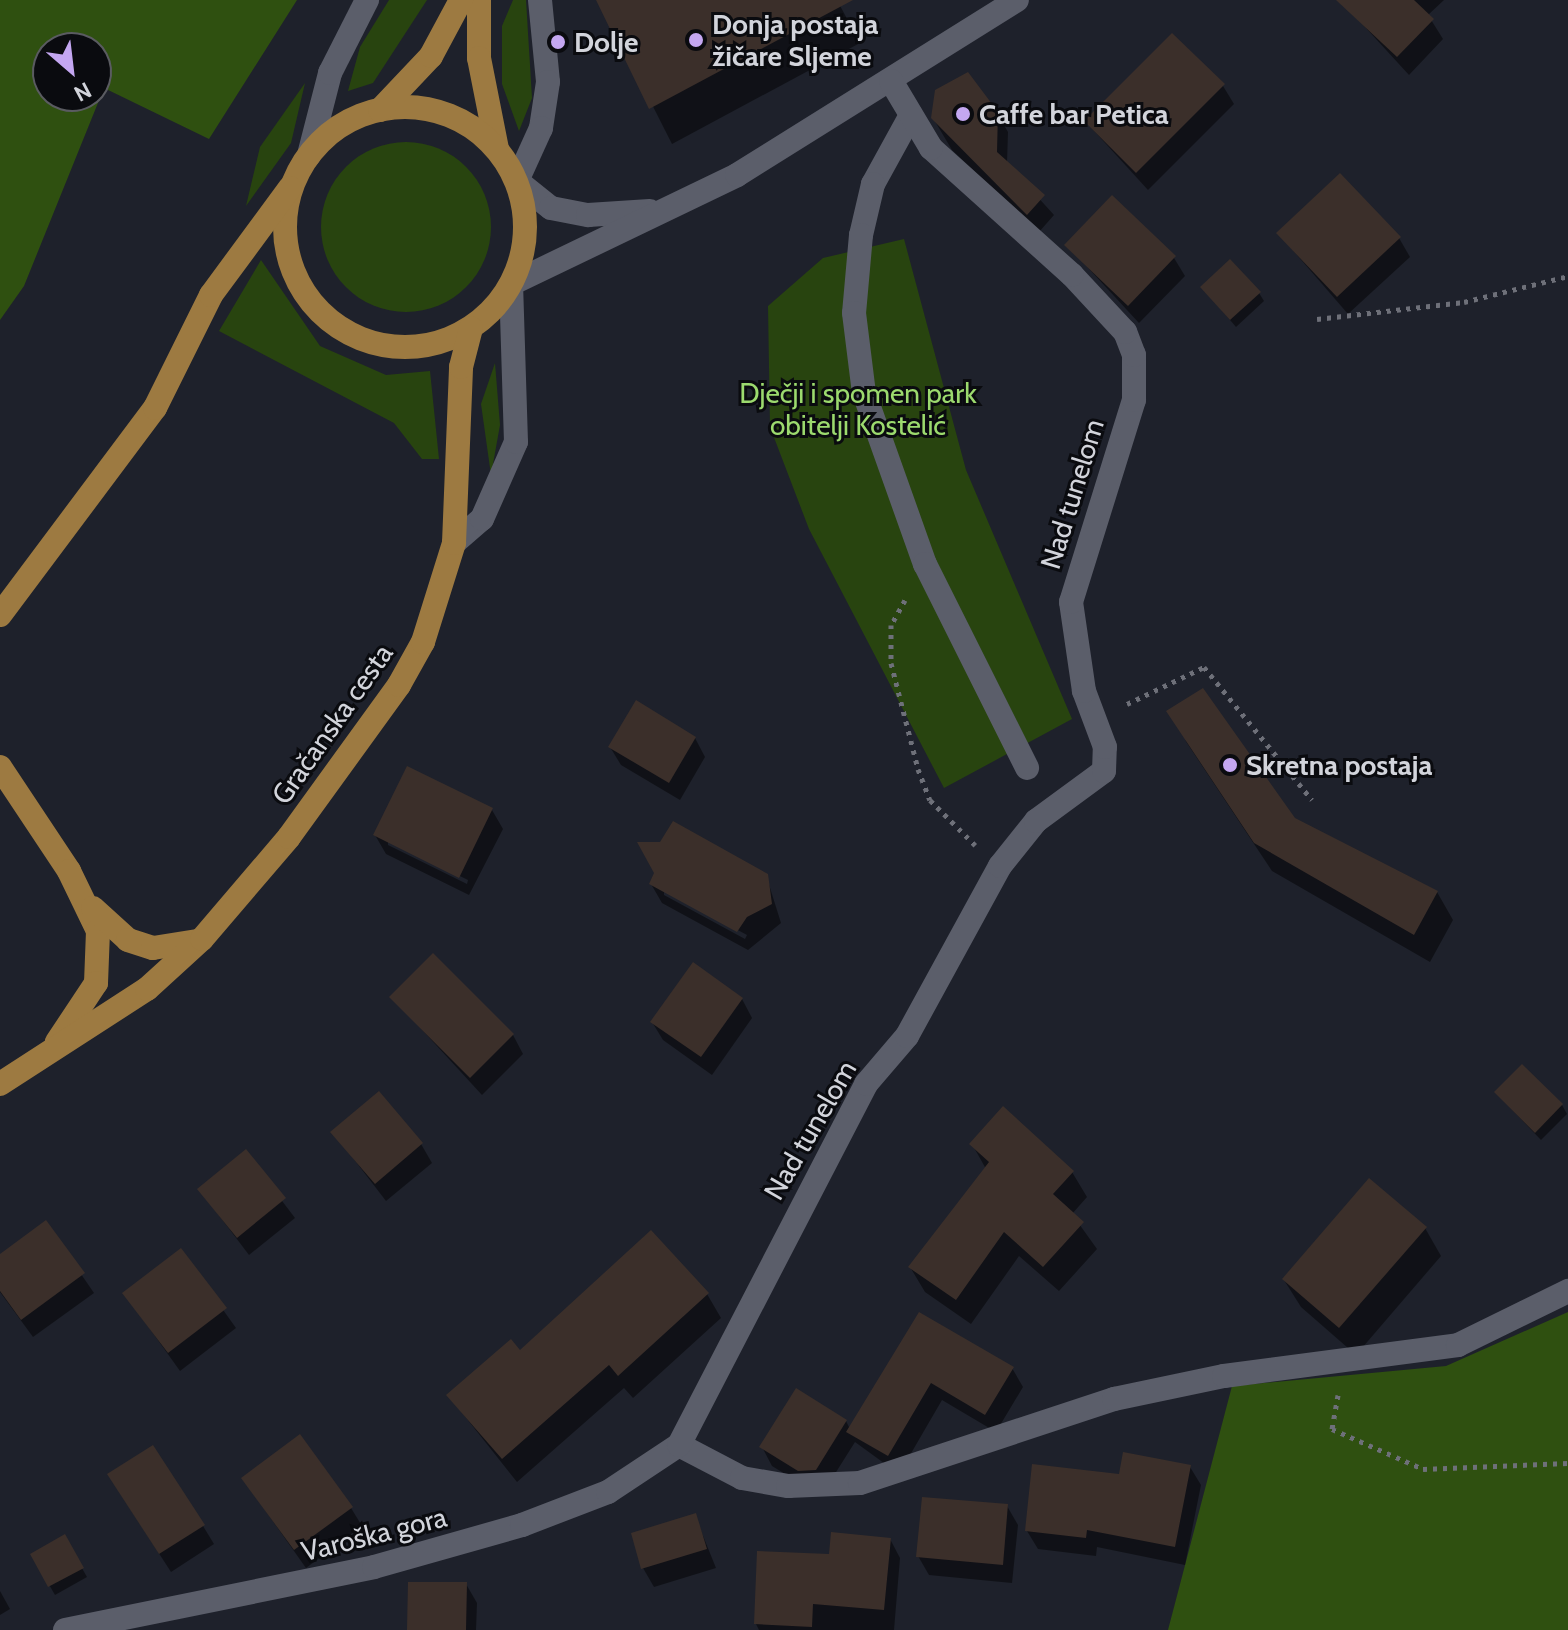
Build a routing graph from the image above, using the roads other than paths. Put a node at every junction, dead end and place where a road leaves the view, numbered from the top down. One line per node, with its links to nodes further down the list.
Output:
1 (367, 0): 10 (street)
2 (461, 0): 7 (main road)
3 (479, 0): 9 (main road)
4 (540, 0): 11 (street)
5 (1017, 0): 6 (street)
6 (891, 81): 8 (street, Nad tunelom); 13 (street)
7 (380, 110): 9 (main road); 10 (main road)
8 (911, 115): 19 (street); 25 (street, Nad tunelom)
9 (497, 149): 11 (main road)
10 (309, 155): 12 (main road)
11 (517, 181): 13 (street); 14 (main road)
12 (294, 183): 15 (main road); 17 (main road)
13 (669, 208): 14 (street)
14 (511, 284): 15 (main road); 16 (street)
15 (471, 328): 16 (main road, Gračanska cesta)
16 (454, 543): 21 (main road, Gračanska cesta)
17 (0, 615)
18 (0, 767): 20 (main road, Gračanska cesta)
19 (1027, 768)
20 (86, 900): 21 (main road); 22 (main road, Gračanska cesta)
21 (202, 939): 22 (main road, Gračanska cesta)
22 (51, 1050): 23 (main road, Gračanska cesta)
23 (0, 1084)
24 (1568, 1291): 25 (street)
25 (679, 1445): 26 (street, Varoška gora)
26 (65, 1630)

